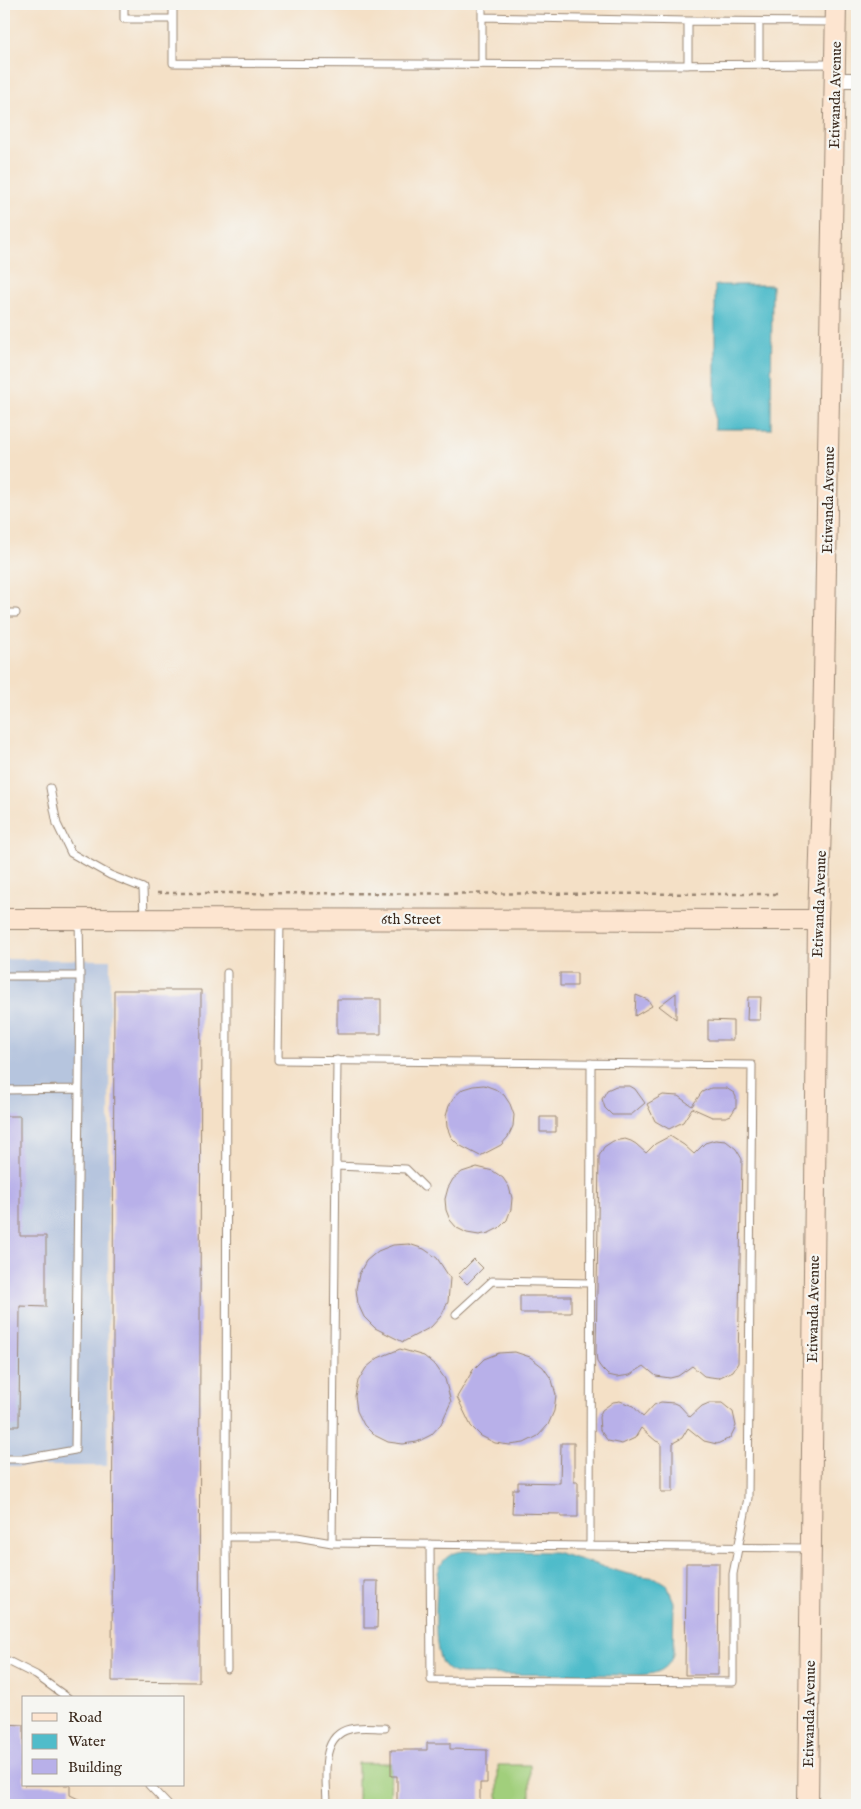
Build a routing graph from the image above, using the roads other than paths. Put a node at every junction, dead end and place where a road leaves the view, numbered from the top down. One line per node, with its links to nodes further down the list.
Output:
1 (124, 4): 6 (lane)
2 (173, 4): 6 (lane)
3 (482, 4): 5 (lane)
4 (836, 13): 8 (lane); 12 (main road, Etiwanda Avenue)
5 (482, 17): 7 (lane); 9 (lane)
6 (173, 19): 9 (lane)
7 (688, 21): 8 (lane); 10 (lane)
8 (759, 22): 11 (lane)
9 (482, 64): 10 (lane)
10 (688, 65): 11 (lane)
11 (759, 65): 12 (lane)
12 (836, 72): 13 (street); 21 (main road, Etiwanda Avenue)
13 (857, 80)
14 (4, 613): 15 (lane)
15 (16, 613)
16 (50, 788): 19 (lane)
17 (280, 918): 19 (main road, 6th Street); 21 (main road, 6th Street); 25 (lane)
18 (4, 919): 20 (main road, 6th Street)
19 (144, 919): 20 (main road, 6th Street)
20 (79, 920): 24 (lane)
21 (818, 920): 39 (main road, Etiwanda Avenue)
22 (226, 973): 34 (lane)
23 (4, 976): 24 (lane)
24 (80, 976): 27 (lane)
25 (337, 1060): 26 (lane); 29 (lane)
26 (591, 1063): 31 (lane); 38 (lane)
27 (79, 1089): 28 (lane); 33 (lane)
28 (4, 1090)
29 (336, 1166): 30 (lane); 35 (lane)
30 (424, 1186)
31 (590, 1283): 32 (lane); 37 (lane)
32 (456, 1314)
33 (4, 1459)
34 (226, 1537): 35 (lane); 41 (lane)
35 (332, 1543): 36 (lane)
36 (430, 1544): 37 (lane); 38 (lane)
37 (590, 1546): 38 (lane)
38 (738, 1547): 39 (lane)
39 (811, 1548): 47 (main road, Etiwanda Avenue)
40 (4, 1659): 42 (lane)
41 (227, 1670)
42 (65, 1696)
43 (385, 1728): 46 (lane)
44 (150, 1786): 45 (lane)
45 (168, 1805)
46 (327, 1805)
47 (808, 1805)

